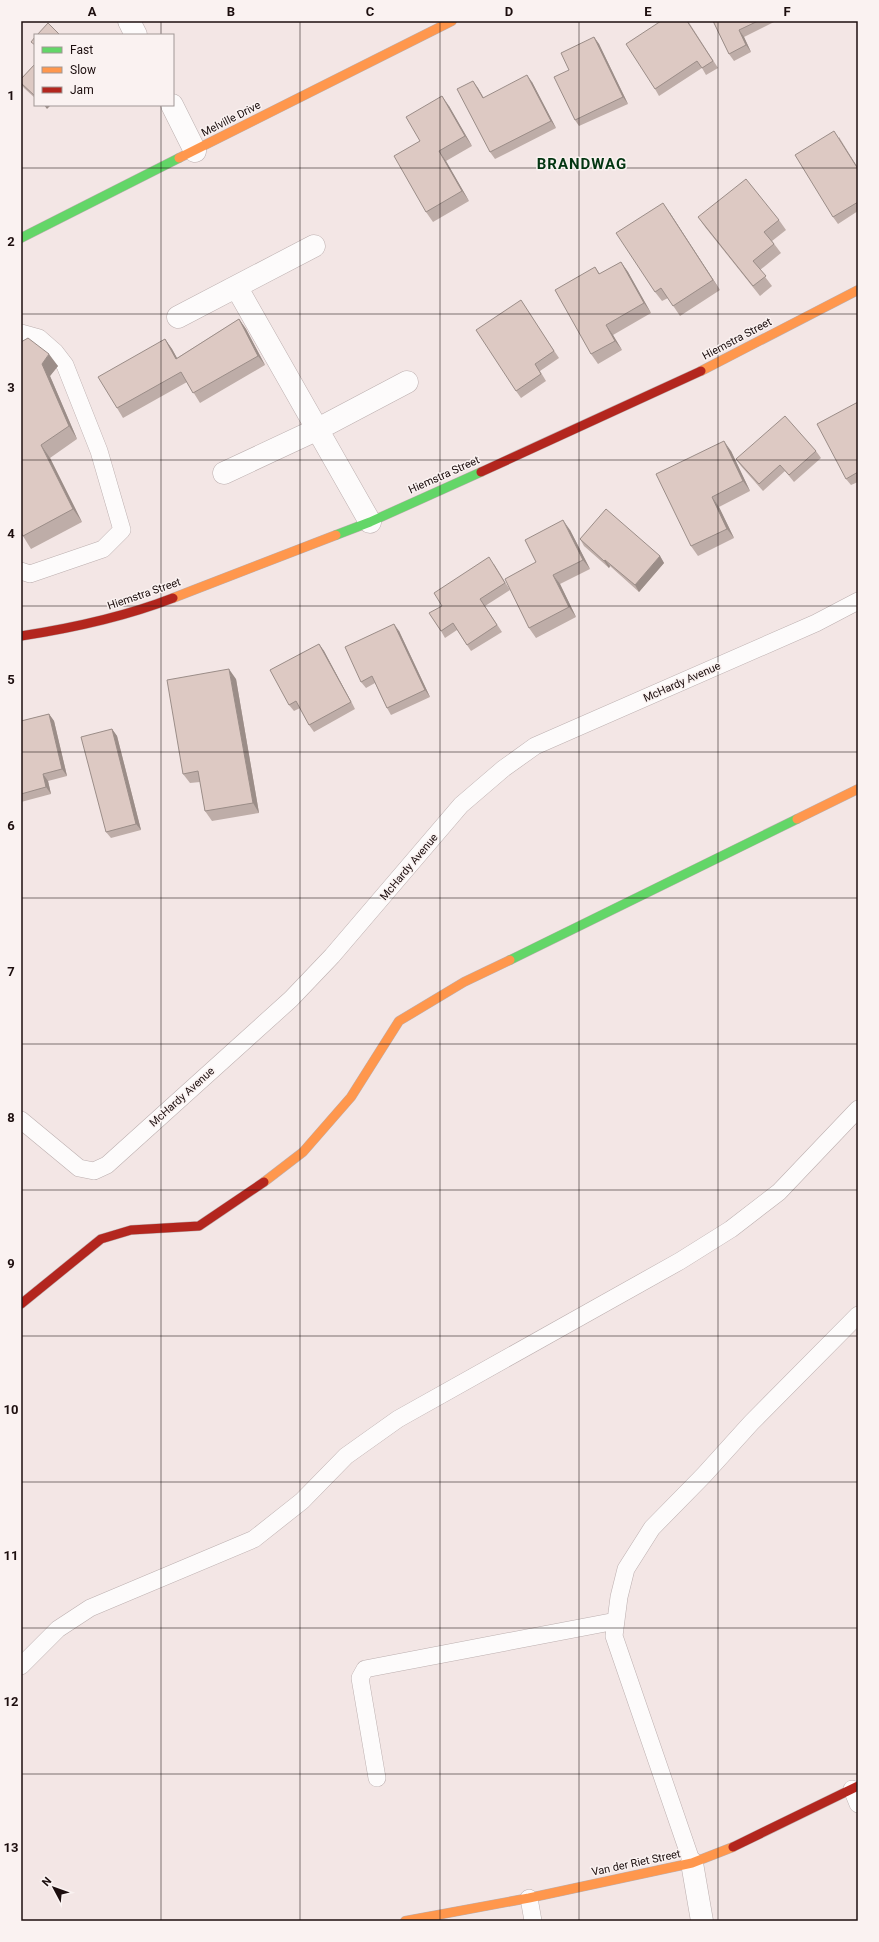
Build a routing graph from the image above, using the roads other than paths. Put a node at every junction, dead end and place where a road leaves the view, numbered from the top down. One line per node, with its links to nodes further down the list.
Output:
1 (129, 21): 3 (street)
2 (452, 21): 5 (street, Melville Drive)
3 (136, 34)
4 (173, 106): 5 (street)
5 (195, 150): 6 (street, Melville Drive)
6 (21, 238)
7 (314, 246): 8 (street)
8 (237, 288): 10 (street); 13 (street)
9 (858, 290): 15 (street, Hiemstra Street)
10 (178, 317)
11 (21, 333): 16 (lane)
12 (407, 382): 13 (street)
13 (318, 429): 14 (street); 15 (street)
14 (224, 473)
15 (370, 522): 18 (street, Hiemstra Street)
16 (21, 571)
17 (858, 601): 21 (lane, McHardy Avenue)
18 (21, 636)
19 (858, 788): 22 (street)
20 (858, 1109): 25 (lane)
21 (21, 1120)
22 (21, 1304)
23 (858, 1315): 24 (lane)
24 (616, 1621): 26 (lane); 28 (lane)
25 (21, 1666)
26 (377, 1778)
27 (856, 1793): 28 (street, Van der Riet Street)
28 (692, 1863): 29 (street, Van der Riet Street); 32 (street)
29 (529, 1898): 30 (street, Van der Riet Street); 31 (lane)
30 (405, 1921)
31 (533, 1921)
32 (702, 1921)

